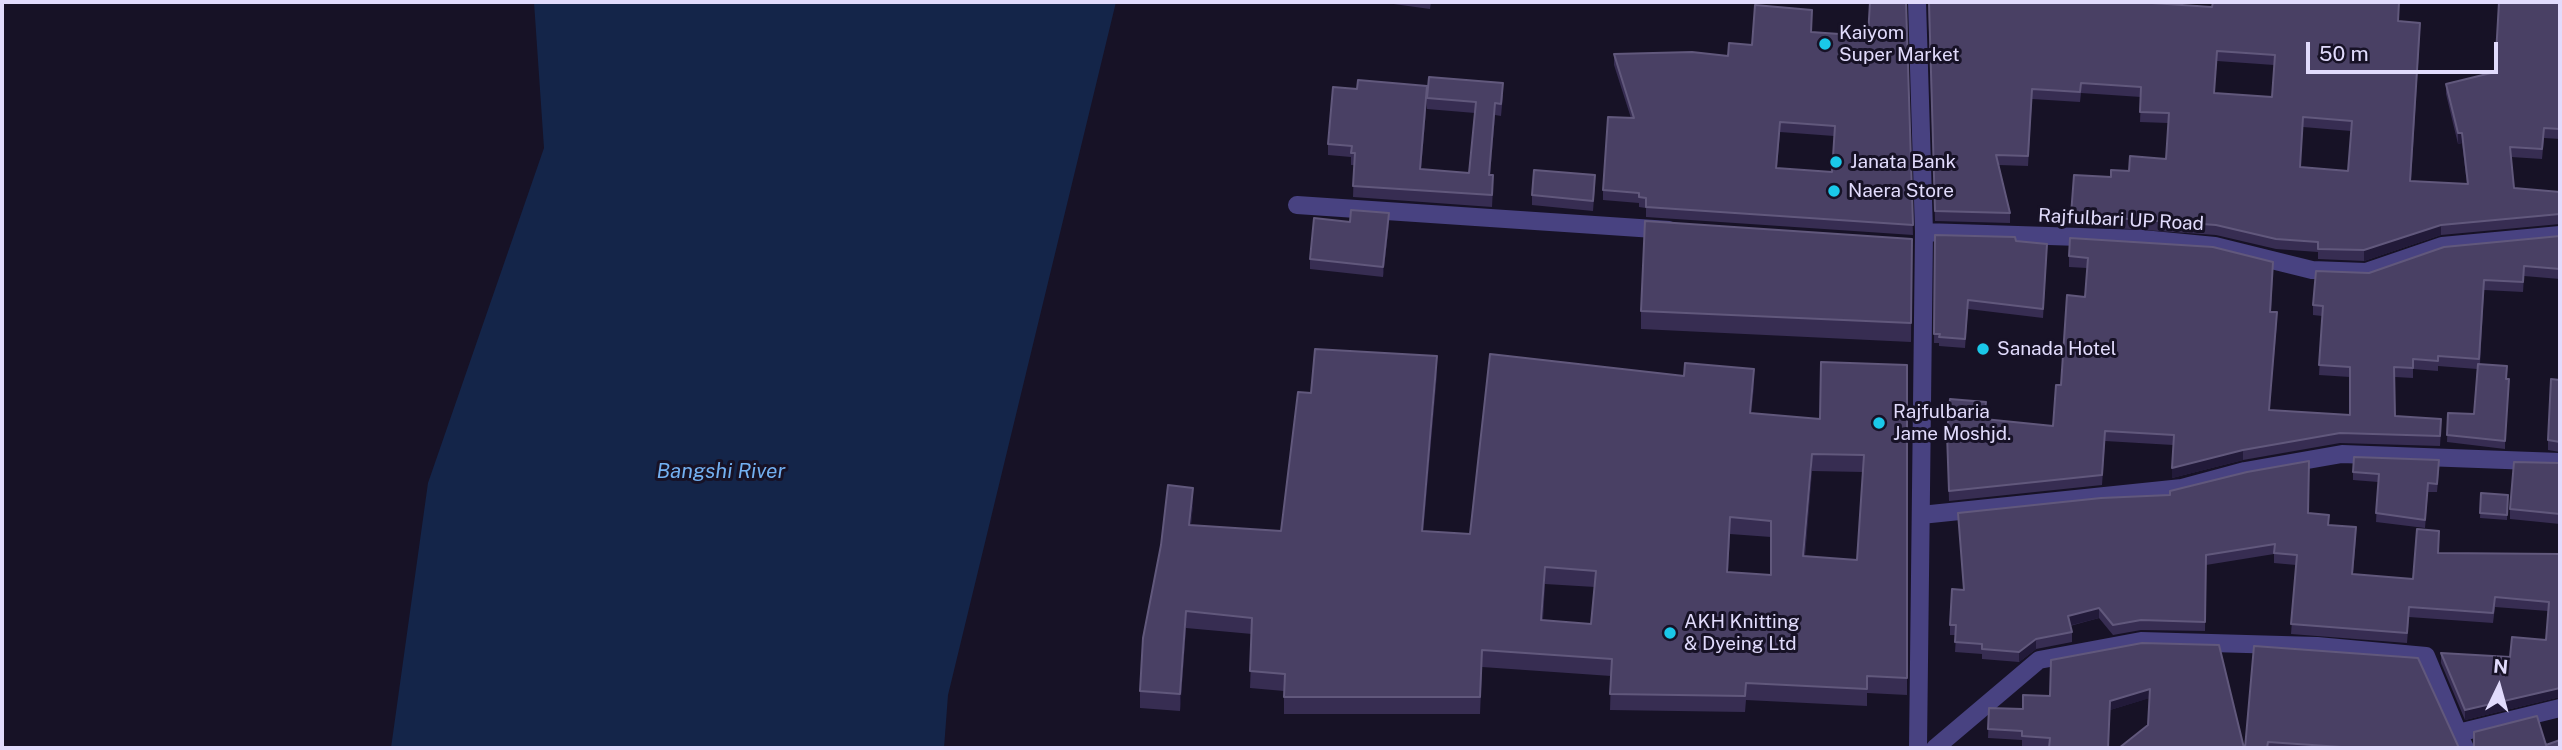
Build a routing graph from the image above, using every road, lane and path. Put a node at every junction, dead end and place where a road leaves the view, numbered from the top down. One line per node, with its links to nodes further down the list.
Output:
1 (1917, 2): 5 (street)
2 (1297, 205): 3 (street)
3 (1692, 231)
4 (2560, 235): 5 (street, Rajfulbari UP Road)
5 (1919, 242): 7 (street)
6 (2560, 462): 7 (street)
7 (1921, 515): 10 (street)
8 (2560, 708): 9 (street)
9 (2461, 741): 11 (street)
10 (1918, 748)
11 (1935, 748)

